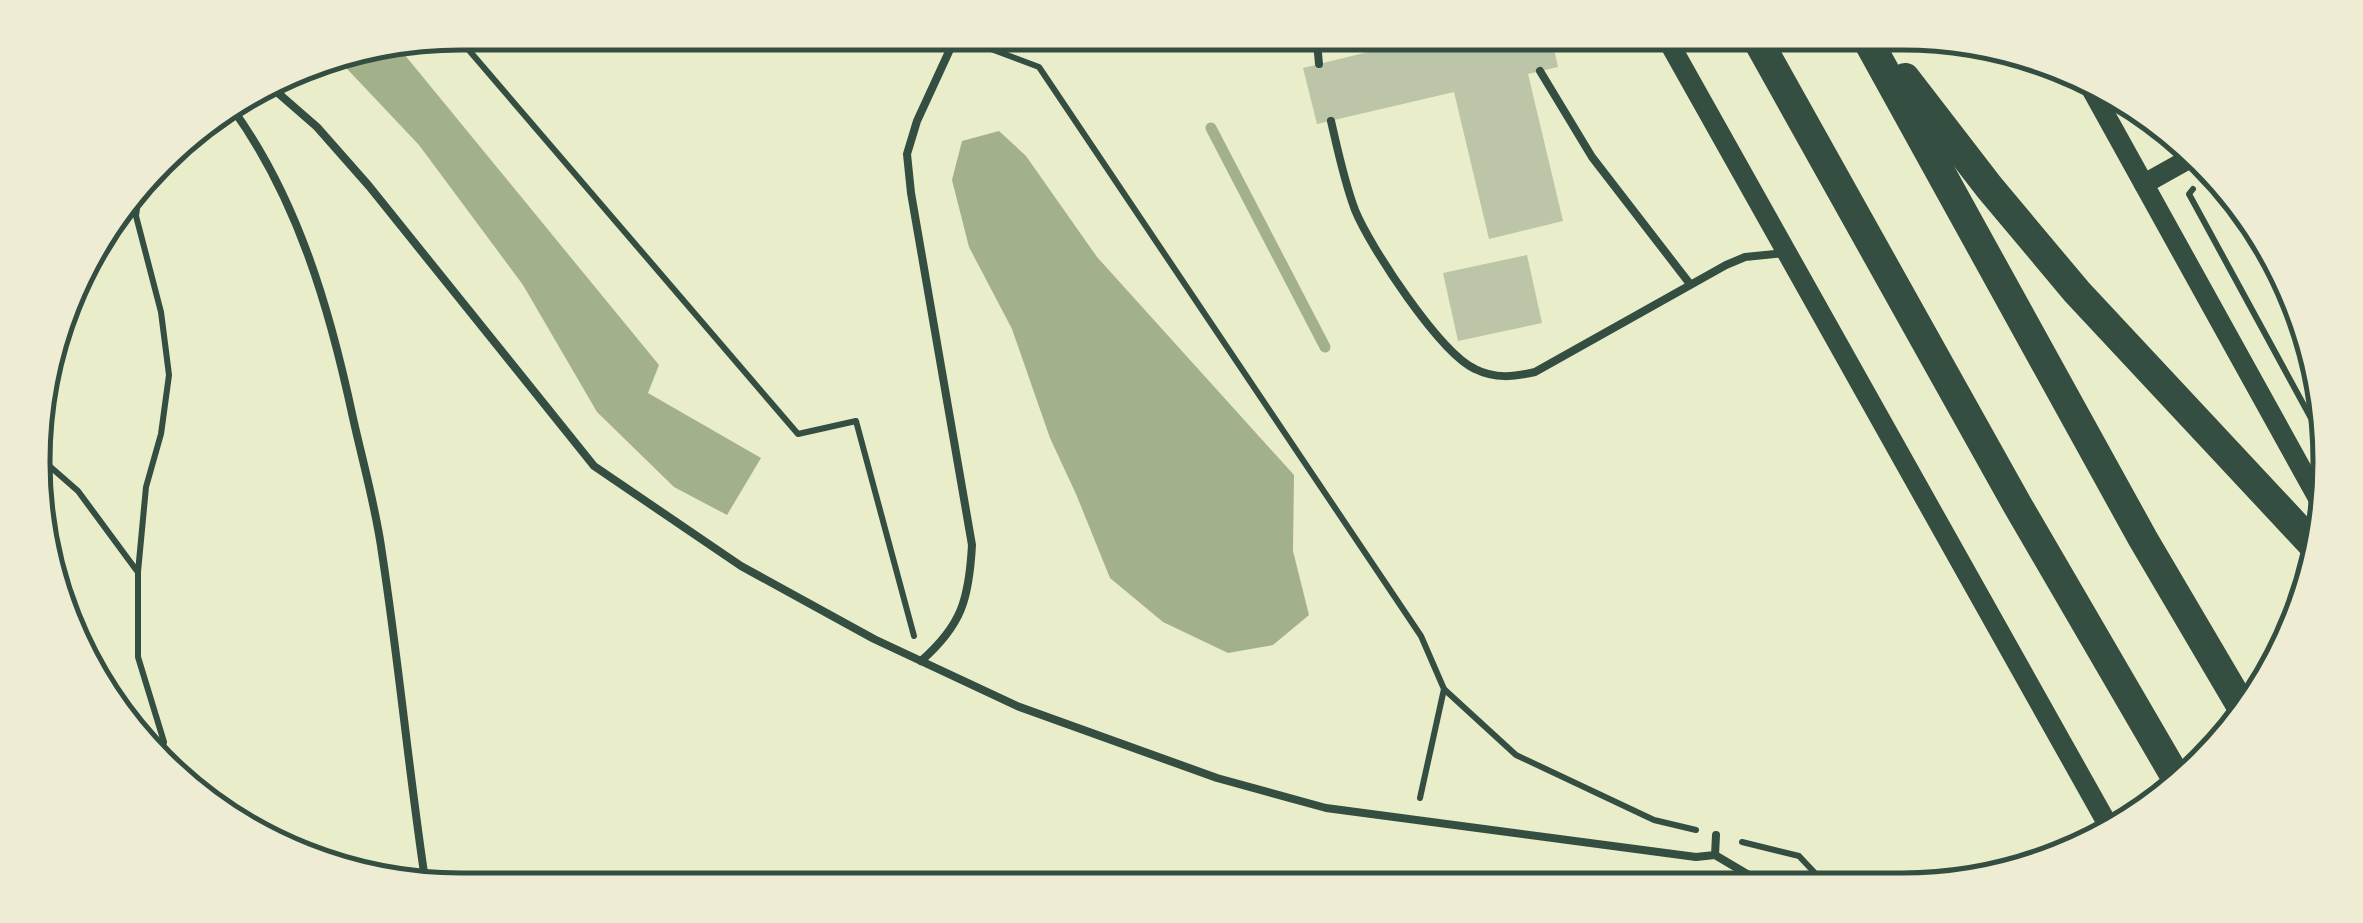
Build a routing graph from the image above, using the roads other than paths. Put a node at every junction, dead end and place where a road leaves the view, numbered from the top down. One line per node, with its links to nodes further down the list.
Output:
1 (950, 50): 19 (lane)
2 (1317, 50): 7 (lane)
3 (1672, 50): 15 (main road)
4 (1763, 50): 21 (highway)
5 (1873, 50): 20 (highway)
6 (1886, 50): 18 (highway)
7 (1318, 64)
8 (1540, 71): 16 (lane)
9 (278, 93): 19 (lane)
10 (2097, 99): 14 (main road)
11 (238, 116): 25 (lane)
12 (1332, 121): 16 (lane)
13 (2183, 162): 14 (main road)
14 (2144, 184): 17 (main road)
15 (1787, 253): 16 (lane); 22 (main road)
16 (1690, 284)
17 (2312, 488)
18 (2306, 537)
19 (921, 661): 24 (lane)
20 (2237, 699)
21 (2173, 771)
22 (2105, 819)
23 (1716, 835): 24 (lane)
24 (1715, 855): 26 (lane)
25 (424, 871)
26 (1745, 873)

